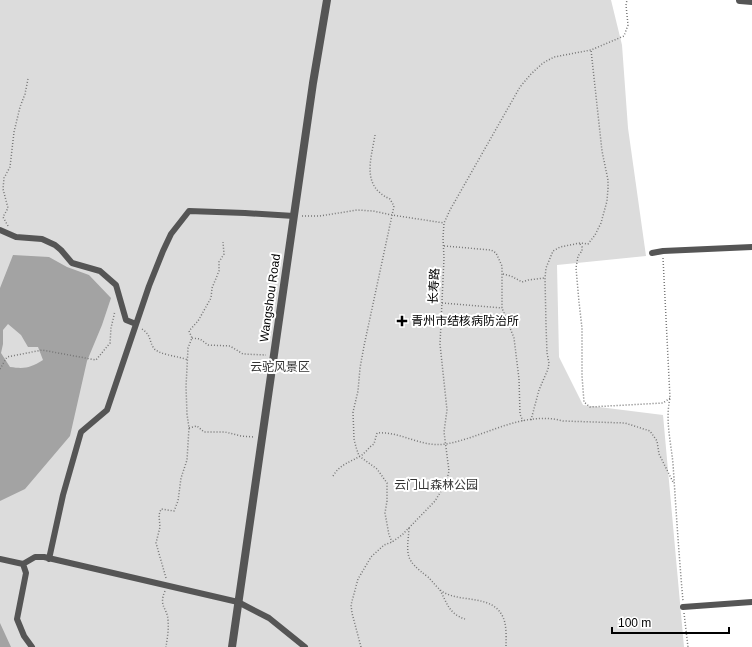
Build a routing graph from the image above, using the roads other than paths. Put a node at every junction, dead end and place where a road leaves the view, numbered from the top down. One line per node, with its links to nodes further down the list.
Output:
1 (327, 0): 4 (street, Wangshou Road)
2 (740, 0): 3 (street)
3 (752, 1)
4 (294, 216): 8 (street); 12 (street, Wangshou Road)
5 (0, 230): 8 (street)
6 (752, 247): 7 (street)
7 (652, 253)
8 (136, 324): 10 (street)
9 (0, 559): 11 (street)
10 (49, 559): 11 (street); 12 (street)
11 (23, 564): 15 (street)
12 (238, 602): 16 (street, Wangshou Road); 17 (street)
13 (752, 602): 14 (street)
14 (683, 607)
15 (32, 647)
16 (232, 647)
17 (306, 647)

